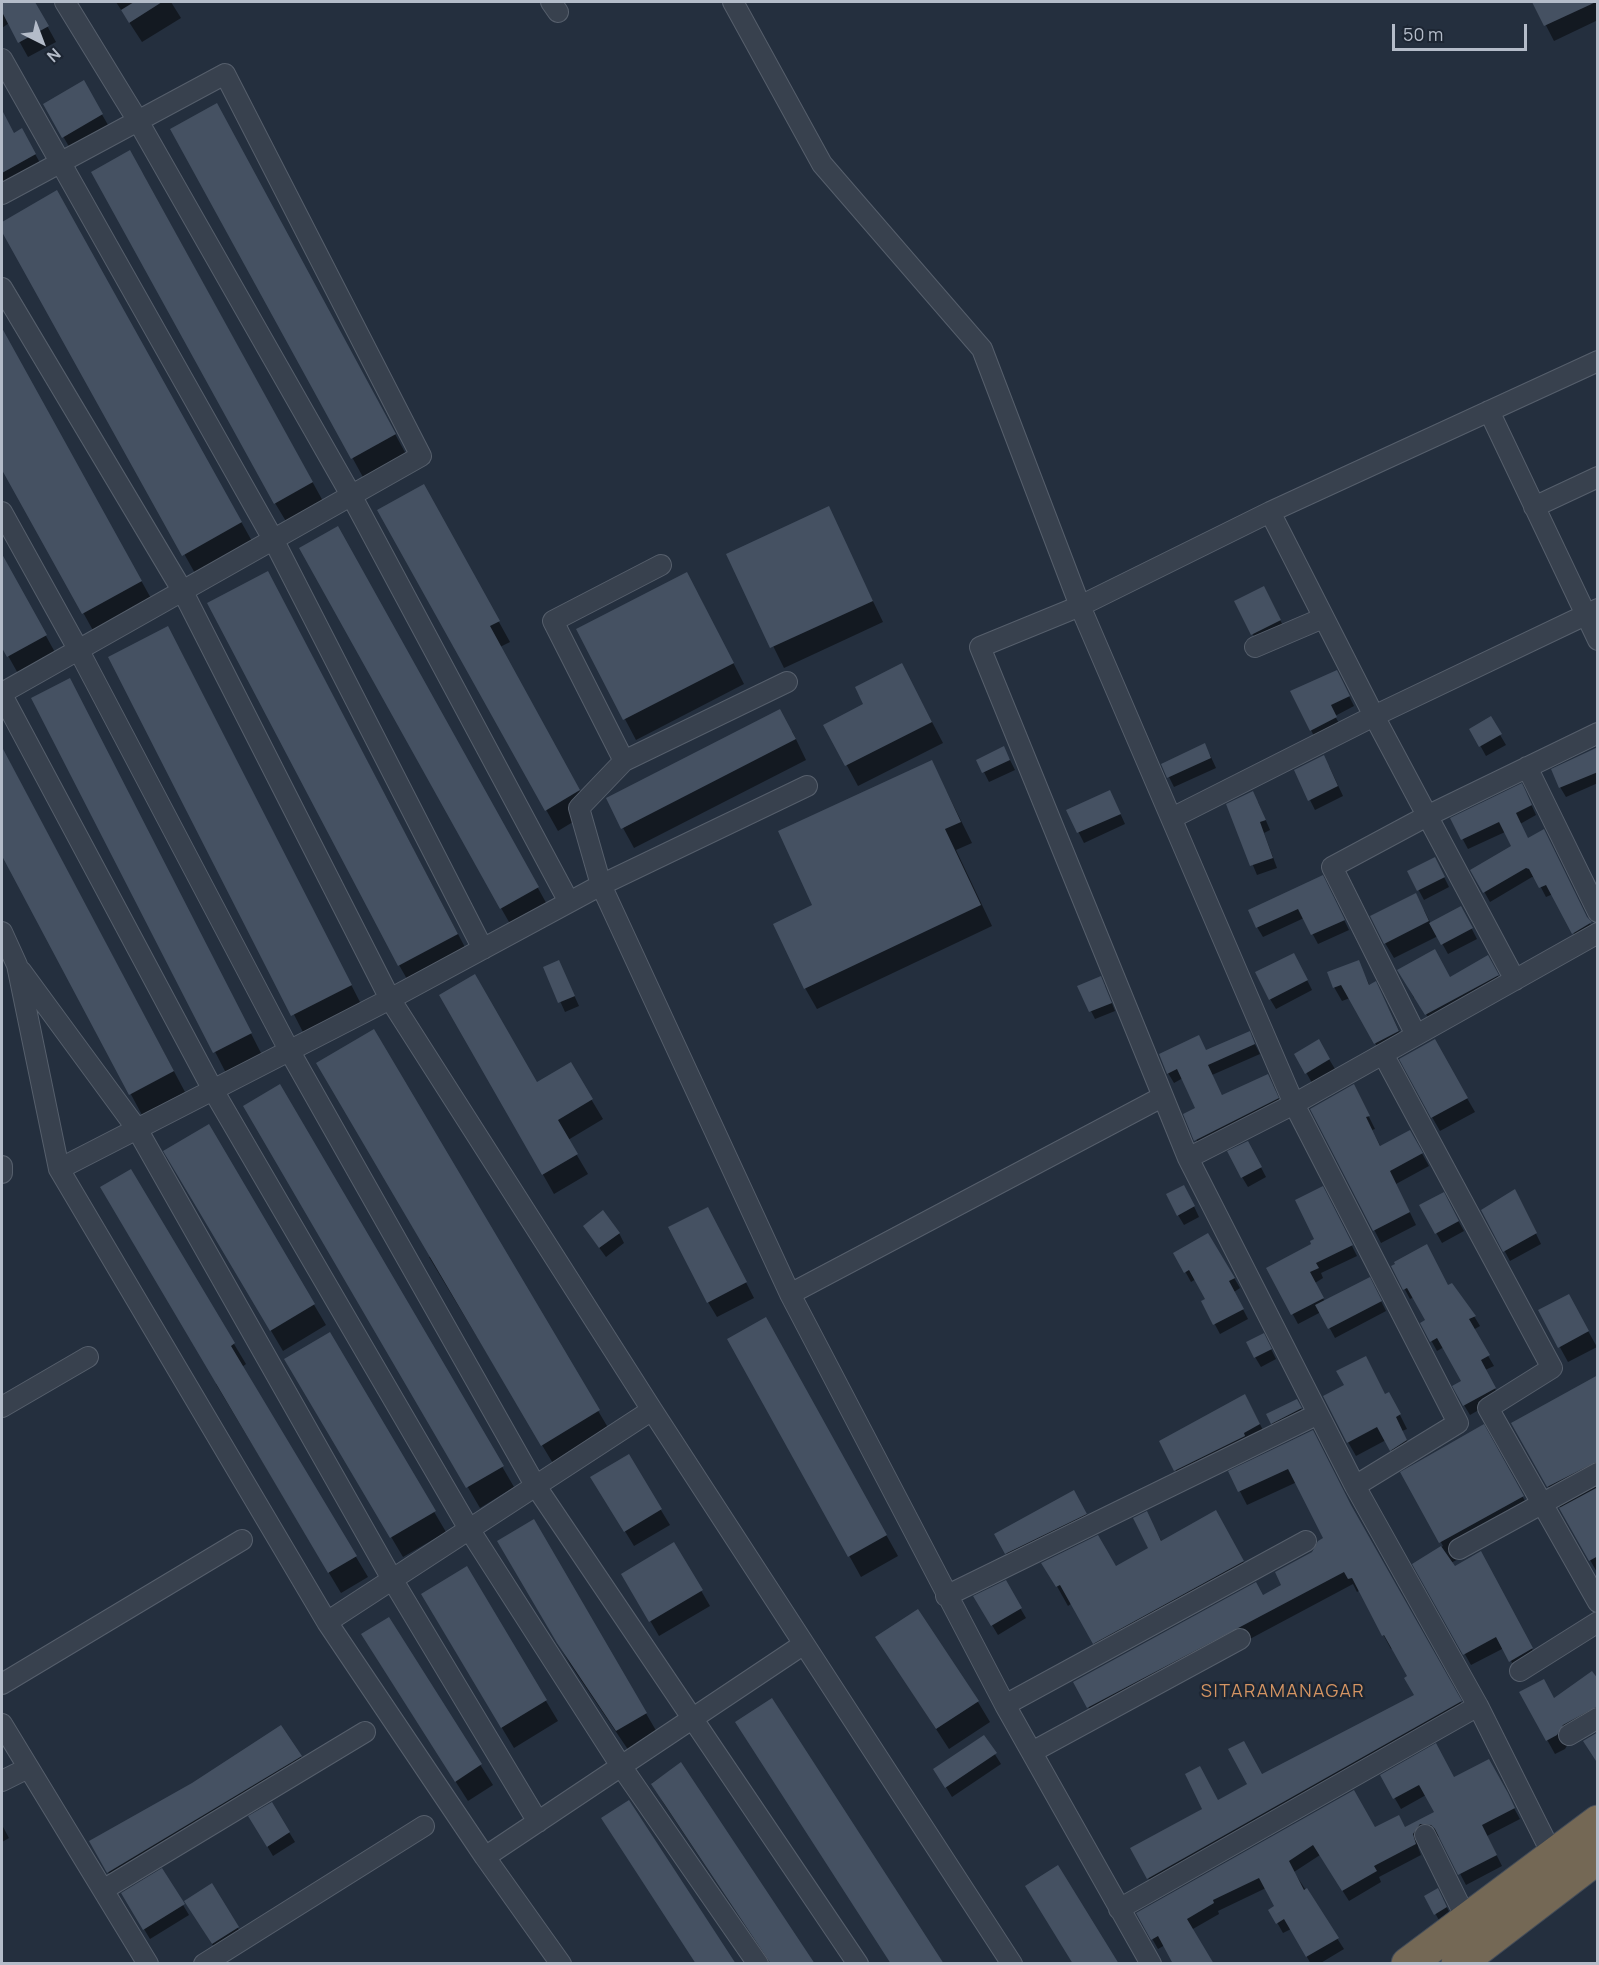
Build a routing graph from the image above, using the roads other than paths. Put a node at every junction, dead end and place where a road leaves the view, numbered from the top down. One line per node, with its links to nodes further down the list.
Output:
1 (65, 2): 4 (street)
2 (733, 2): 18 (street)
3 (2, 59): 5 (street)
4 (138, 121): 5 (street); 11 (street); 11 (street)
5 (59, 162): 6 (street); 15 (street)
6 (2, 194)
7 (2, 288): 17 (street)
8 (1598, 361): 9 (street)
9 (1489, 411): 12 (street); 14 (street)
10 (1598, 477): 12 (street)
11 (351, 495): 15 (street); 34 (street)
12 (1534, 507): 19 (street)
13 (2, 512): 23 (street)
14 (1270, 512): 18 (street); 20 (street)
15 (273, 538): 17 (street); 38 (street)
16 (661, 565): 28 (street)
17 (182, 591): 23 (street); 41 (street)
18 (1080, 606): 32 (street); 46 (street)
19 (1591, 612): 21 (street); 26 (street)
20 (1323, 618): 22 (street); 26 (street)
21 (1598, 640)
22 (1256, 647)
23 (78, 649): 25 (street); 43 (street)
24 (787, 682): 28 (street)
25 (2, 694): 45 (street)
26 (1374, 716): 31 (street); 32 (street)
27 (1598, 733): 29 (street)
28 (624, 761): 33 (street)
29 (1527, 767): 31 (street); 35 (street)
30 (807, 786): 33 (street)
31 (1427, 816): 40 (street); 42 (street)
32 (1172, 818): 47 (street)
33 (601, 885): 34 (street); 53 (street)
34 (569, 902): 38 (street)
35 (1598, 912)
36 (2, 932): 39 (street)
37 (1598, 933): 40 (street)
38 (483, 949): 41 (street)
39 (17, 964): 48 (street); 51 (street)
40 (1515, 980): 42 (street)
41 (390, 999): 43 (street); 56 (street)
42 (1416, 1035): 44 (street)
43 (289, 1050): 45 (street); 59 (street)
44 (1383, 1054): 47 (street); 61 (street)
45 (213, 1090): 48 (street); 62 (street)
46 (1162, 1097): 49 (street); 53 (street)
47 (1294, 1104): 49 (street); 60 (street)
48 (137, 1129): 51 (street); 66 (street)
49 (1188, 1158): 57 (street)
50 (2, 1166): 52 (street)
51 (59, 1169): 69 (street)
52 (2, 1173)
53 (790, 1294): 67 (street)
54 (88, 1357): 55 (street)
55 (2, 1407)
56 (652, 1410): 59 (street); 72 (street)
57 (1318, 1414): 60 (street); 67 (street)
58 (1598, 1473): 61 (street)
59 (536, 1485): 62 (street); 77 (street)
60 (1355, 1486): 76 (street)
61 (1542, 1504): 65 (street); 68 (street)
62 (469, 1529): 66 (street); 83 (street)
63 (242, 1540): 74 (street)
64 (1306, 1541): 75 (street)
65 (1459, 1549)
66 (392, 1579): 69 (street); 86 (street)
67 (946, 1596): 75 (street)
68 (1598, 1602)
69 (327, 1622): 91 (street)
70 (1598, 1622): 73 (street)
71 (1240, 1639): 82 (street)
72 (804, 1644): 77 (street); 96 (street)
73 (1520, 1671)
74 (2, 1684)
75 (1005, 1705): 82 (street)
76 (1478, 1706): 90 (street); 94 (street)
77 (694, 1717): 83 (street); 101 (street)
78 (1598, 1718): 81 (street)
79 (2, 1724): 84 (street)
80 (366, 1732): 93 (street)
81 (1569, 1735)
82 (1032, 1752): 94 (street)
83 (621, 1766): 86 (street); 100 (street)
84 (28, 1768): 85 (street); 93 (street)
85 (2, 1781)
86 (538, 1822): 91 (street)
87 (1598, 1822): 90 (highway)
88 (424, 1826): 98 (street)
89 (1425, 1835): 95 (street)
90 (1553, 1856): 95 (highway)
91 (485, 1857): 99 (street)
92 (1598, 1857): 104 (highway)
93 (103, 1890): 97 (street)
94 (1119, 1909): 102 (street)
95 (1467, 1920): 103 (highway)
96 (1010, 1963)
97 (148, 1964)
98 (204, 1964)
99 (561, 1964)
100 (758, 1964)
101 (858, 1964)
102 (1151, 1964)
103 (1407, 1964)
104 (1458, 1964)

